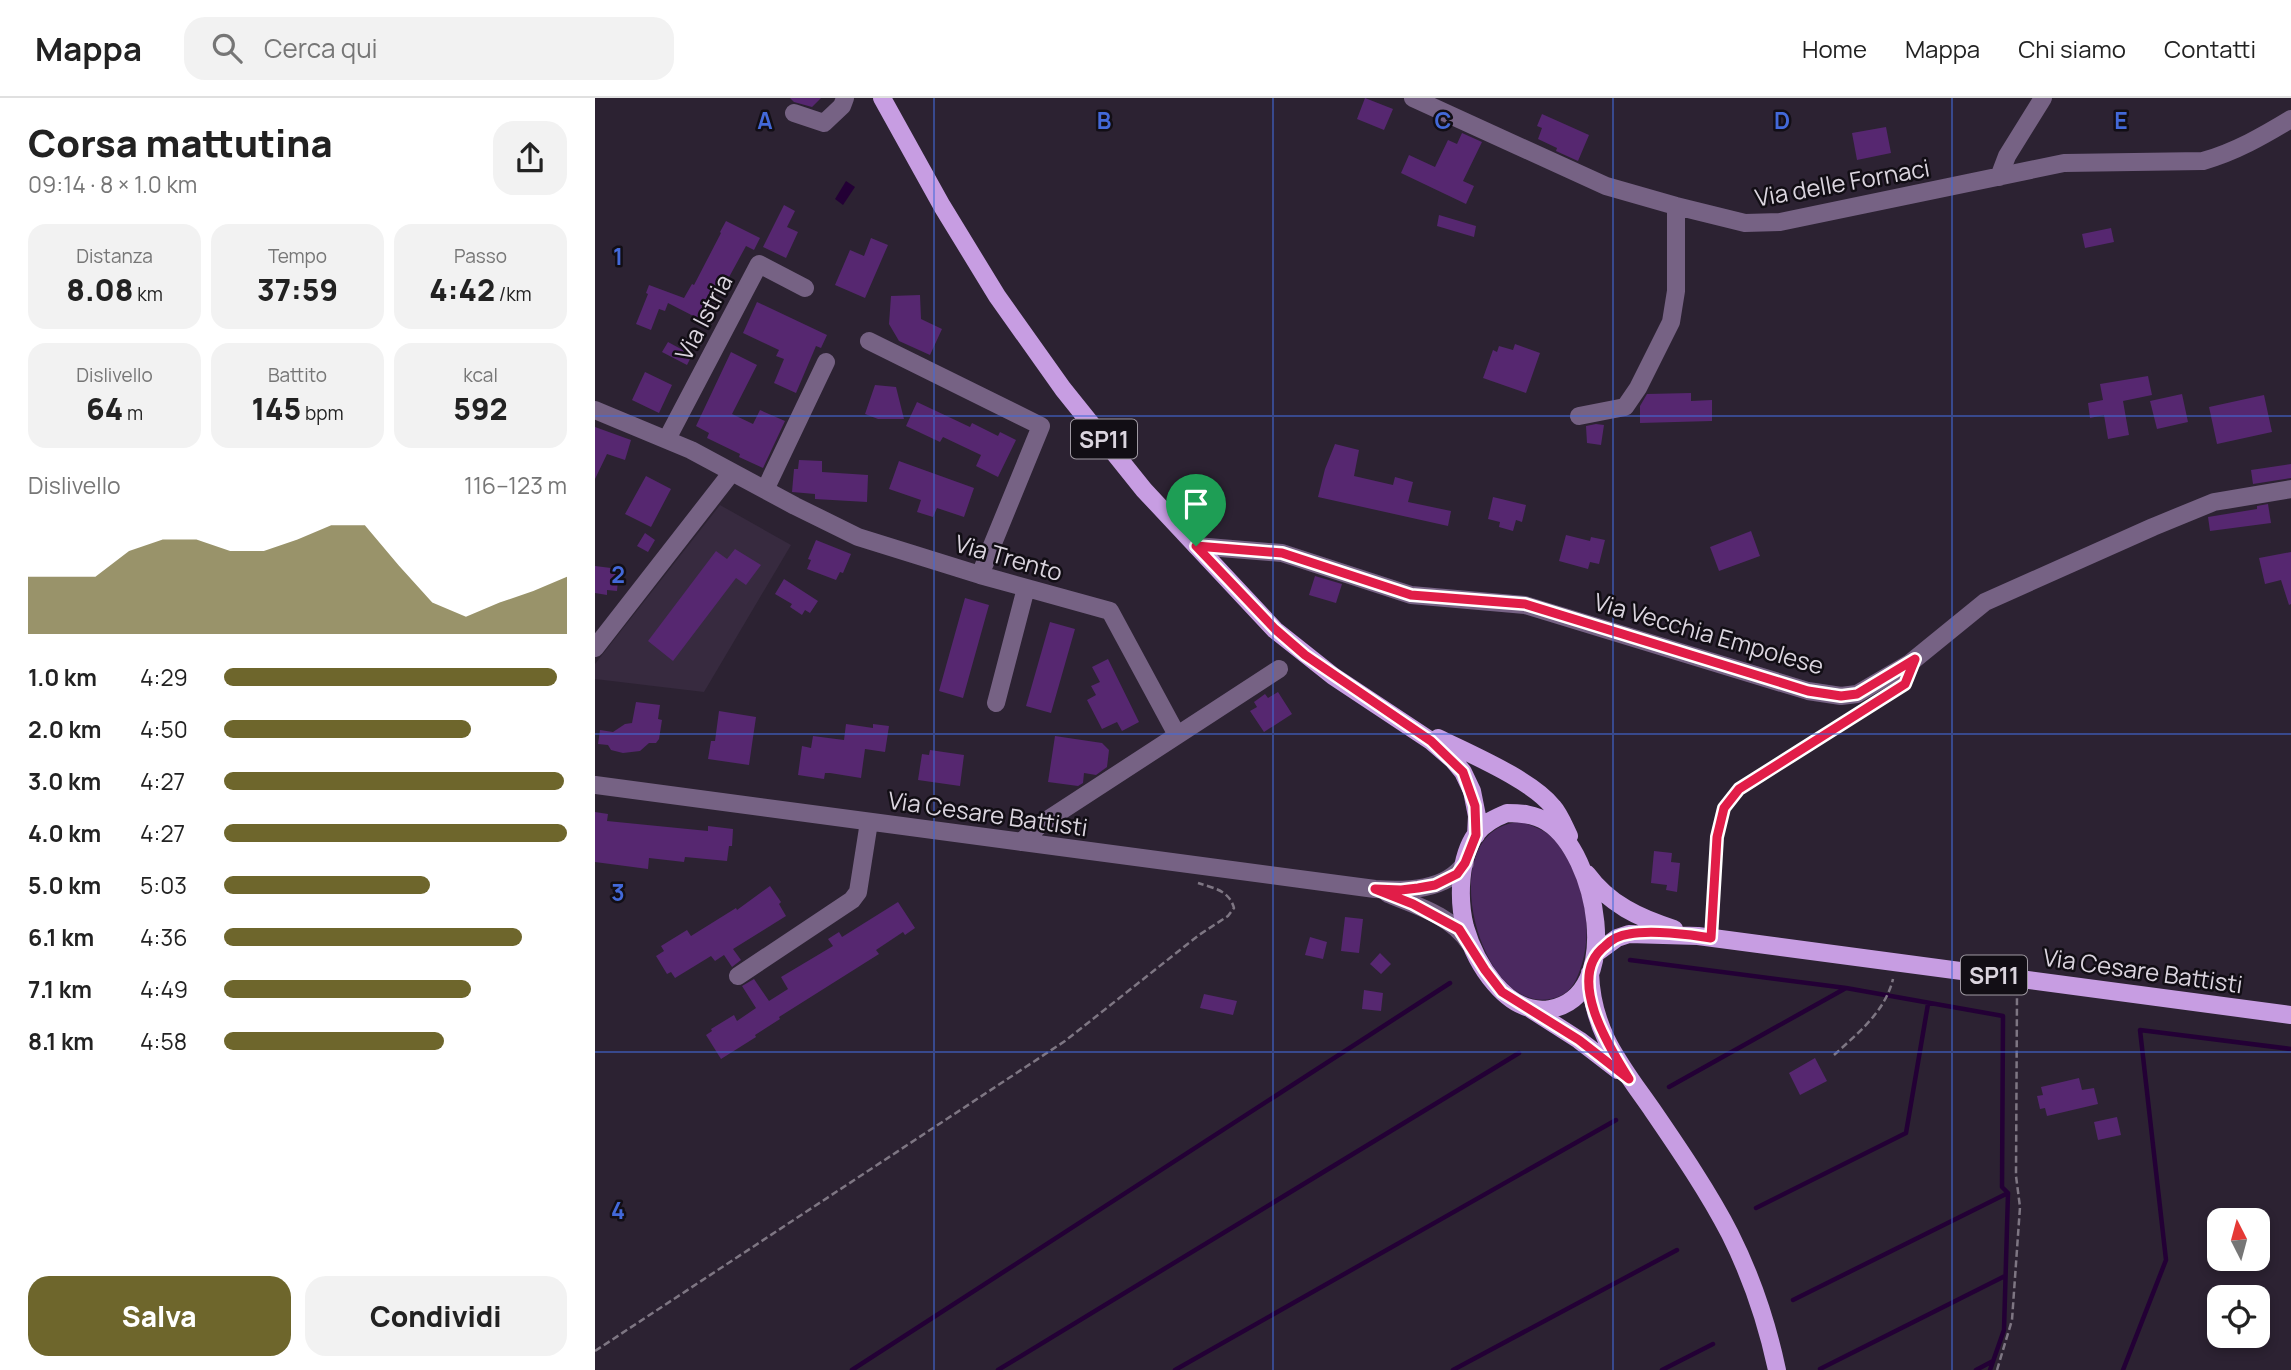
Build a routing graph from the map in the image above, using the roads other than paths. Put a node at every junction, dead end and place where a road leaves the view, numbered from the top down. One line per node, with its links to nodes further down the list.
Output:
1 (845, 98): 5 (street)
2 (882, 98): 18 (main road, SP11)
3 (1413, 98): 8 (street, Via delle Fornaci)
4 (2043, 98): 7 (street)
5 (794, 113)
6 (2291, 119): 7 (street, Via delle Fornaci)
7 (1999, 177): 8 (street, Via delle Fornaci)
8 (1677, 206): 13 (street)
9 (804, 288): 14 (street, Via Istria)
10 (869, 341): 19 (street)
11 (826, 362): 17 (street)
12 (595, 410): 14 (street, Via Trento)
13 (1579, 416)
14 (667, 439): 15 (street, Via Trento)
15 (732, 472): 17 (street, Via Trento); 21 (street)
16 (2291, 489): 18 (street, Via Vecchia Empolese)
17 (765, 490): 19 (street, Via Trento)
18 (1196, 546): 25 (main road, SP11)
19 (980, 575): 20 (street, Via Trento)
20 (1026, 588): 24 (street); 26 (street, Via Trento)
21 (603, 626): 22 (street)
22 (595, 648)
23 (1279, 669): 26 (street)
24 (996, 703)
25 (1397, 719): 29 (main road, SP11); 31 (main road, SP11)
26 (1177, 735): 30 (street)
27 (595, 785): 28 (street, Via Cesare Battisti)
28 (869, 822): 30 (street, Via Cesare Battisti); 38 (street)
29 (1476, 835): 31 (main road, Via Cesare Battisti / SP11); 32 (main road, Via Cesare Battisti / SP11)
30 (1021, 842): 33 (street, Via Cesare Battisti)
31 (1580, 861): 34 (main road, Via Cesare Battisti / SP11); 36 (main road, Via Cesare Battisti / SP11)
32 (1465, 863): 33 (street, Via Cesare Battisti); 35 (main road, Via Cesare Battisti / SP11)
33 (1375, 889): 35 (street, Via Cesare Battisti)
34 (1704, 937): 36 (main road, Via Cesare Battisti / SP11); 40 (main road, Via Cesare Battisti / SP11)
35 (1477, 954): 39 (main road, Via Cesare Battisti / SP11)
36 (1595, 954): 37 (main road, Via Cesare Battisti / SP11)
37 (1590, 972): 39 (main road, Via Cesare Battisti / SP11); 41 (main road)
38 (738, 976)
39 (1527, 1007): 41 (main road)
40 (2291, 1015)
41 (1629, 1079): 42 (main road)
42 (1777, 1370)

